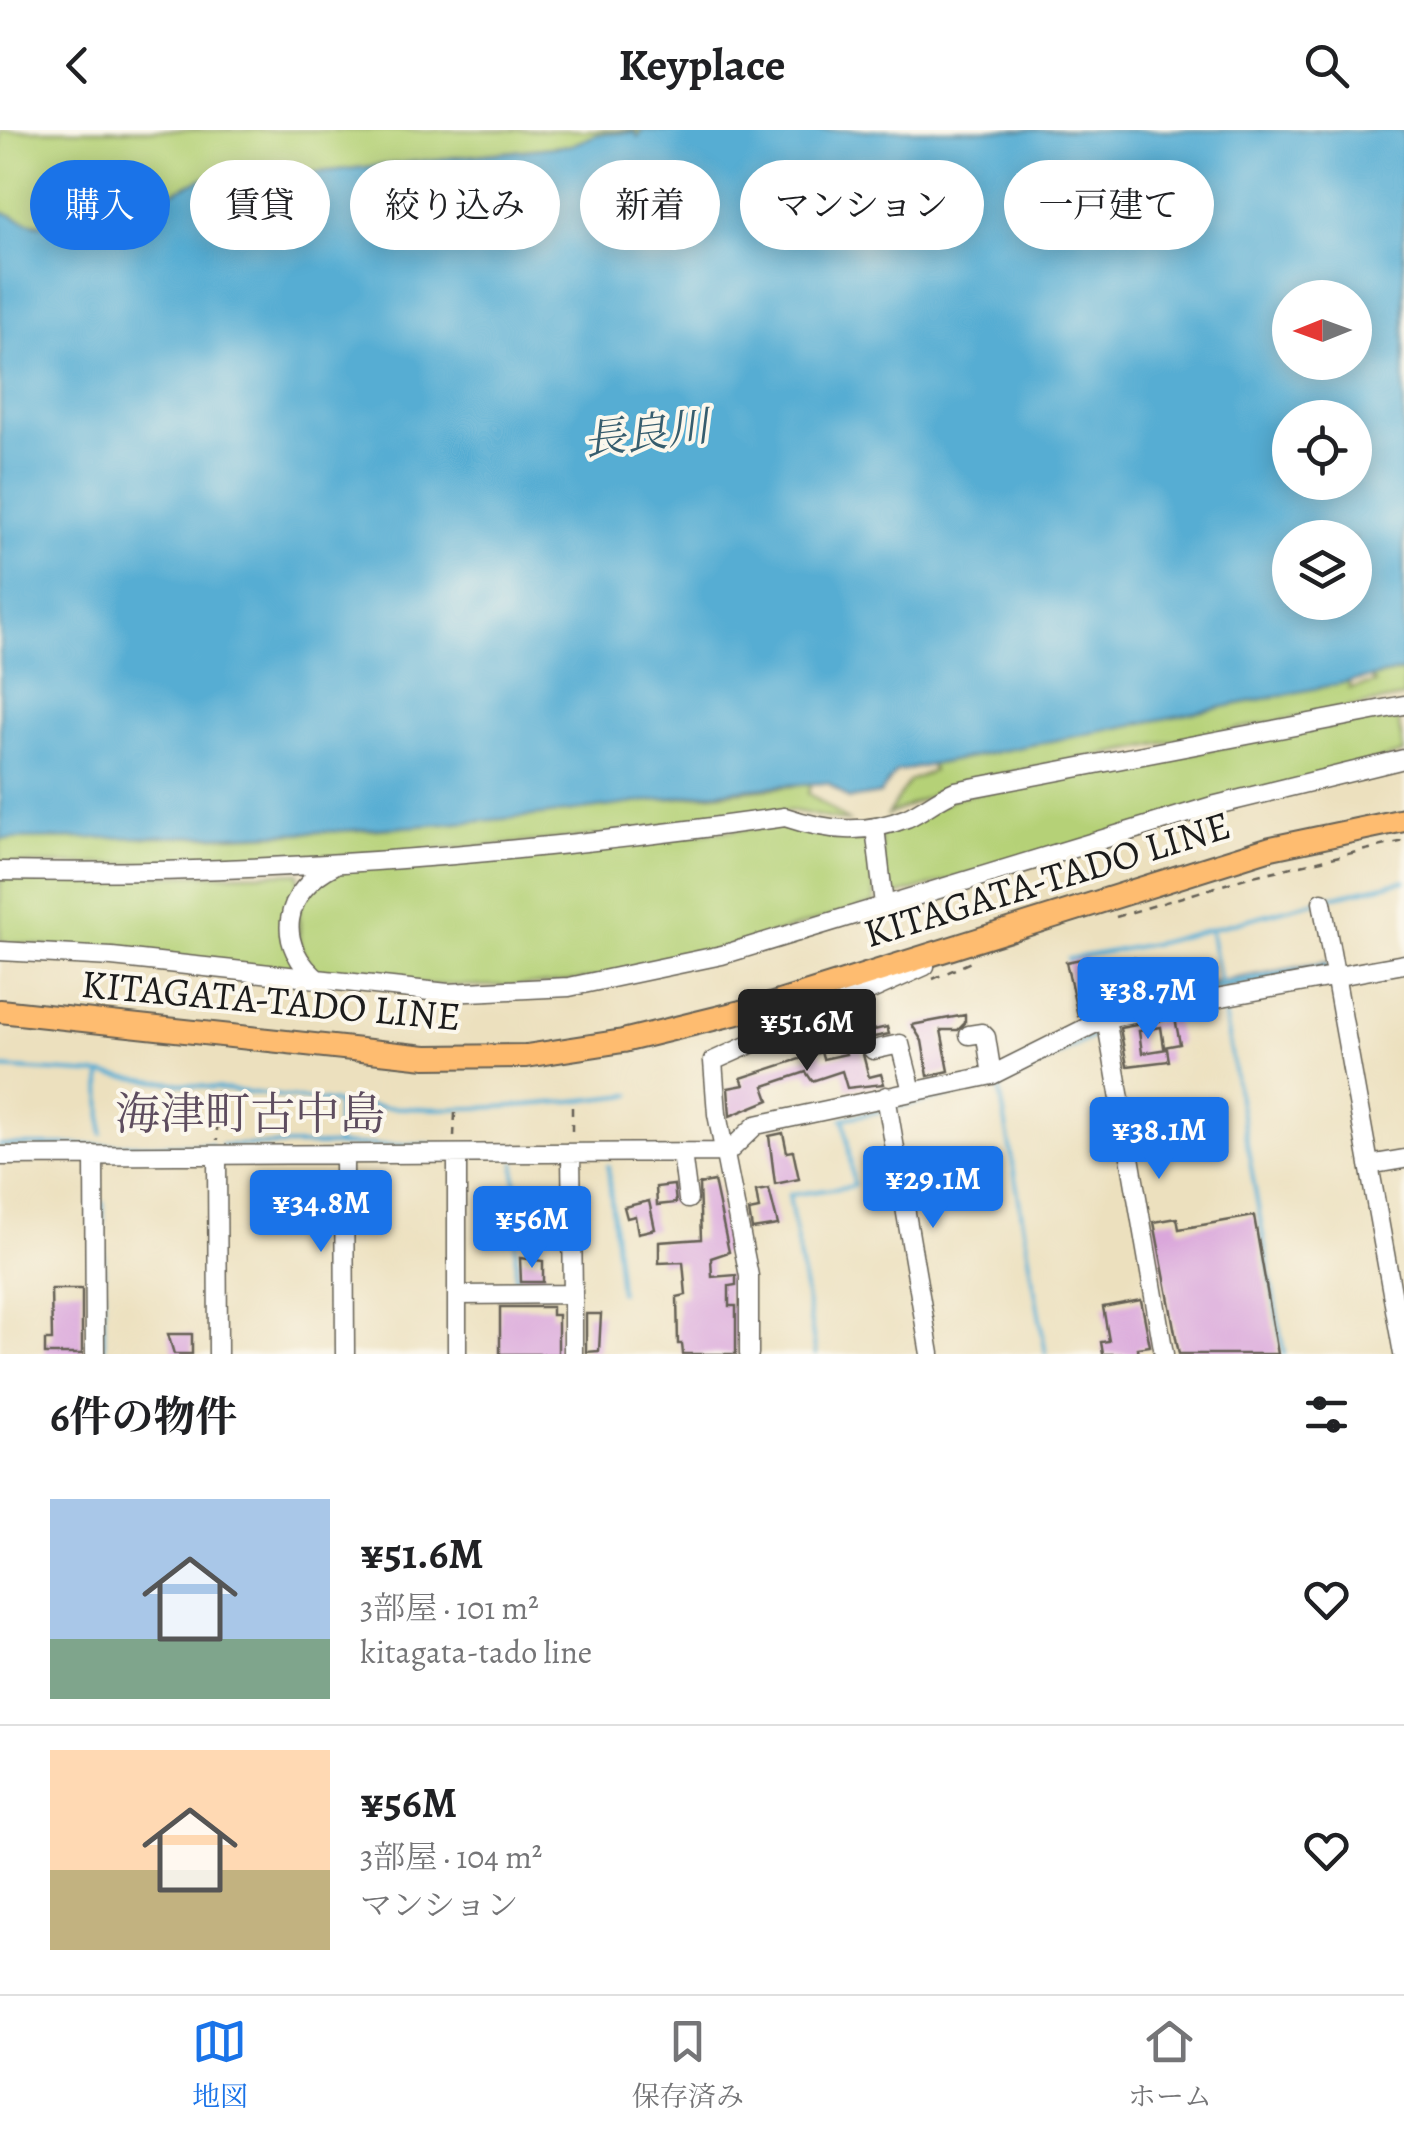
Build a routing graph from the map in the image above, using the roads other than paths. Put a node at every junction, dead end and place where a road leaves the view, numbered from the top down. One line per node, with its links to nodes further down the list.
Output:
1 (1404, 705): 4 (street)
2 (1404, 759): 8 (street)
3 (1404, 820): 10 (main road, KITAGATA-TADO LINE)
4 (875, 827): 5 (street); 8 (street)
5 (342, 862): 6 (street); 14 (street)
6 (0, 871)
7 (1322, 902): 13 (street)
8 (884, 905): 14 (street)
9 (0, 951): 14 (street)
10 (971, 952): 15 (main road, KITAGATA-TADO LINE); 23 (street)
11 (1404, 964): 13 (street)
12 (1134, 967): 16 (street)
13 (1337, 975): 16 (street); 32 (street)
14 (321, 982)
15 (0, 1011)
16 (1142, 1011): 17 (street)
17 (1106, 1018): 20 (street); 43 (street)
18 (969, 1035): 20 (street)
19 (873, 1050): 21 (street)
20 (992, 1075): 21 (street)
21 (912, 1091): 22 (street)
22 (888, 1105): 23 (street); 42 (street)
23 (728, 1152): 24 (street); 41 (street)
24 (682, 1153): 29 (street); 33 (street)
25 (94, 1155): 26 (street); 30 (street); 36 (street)
26 (217, 1155): 27 (street); 37 (street)
27 (344, 1155): 28 (street); 38 (street)
28 (456, 1155): 29 (street); 35 (street)
29 (572, 1155): 34 (street)
30 (0, 1156)
31 (1404, 1158): 32 (street)
32 (1369, 1165): 44 (street)
33 (688, 1199)
34 (572, 1294): 35 (street); 40 (street)
35 (457, 1295): 39 (street)
36 (94, 1354)
37 (218, 1354)
38 (345, 1354)
39 (457, 1354)
40 (573, 1354)
41 (748, 1354)
42 (930, 1354)
43 (1164, 1354)
44 (1402, 1354)

